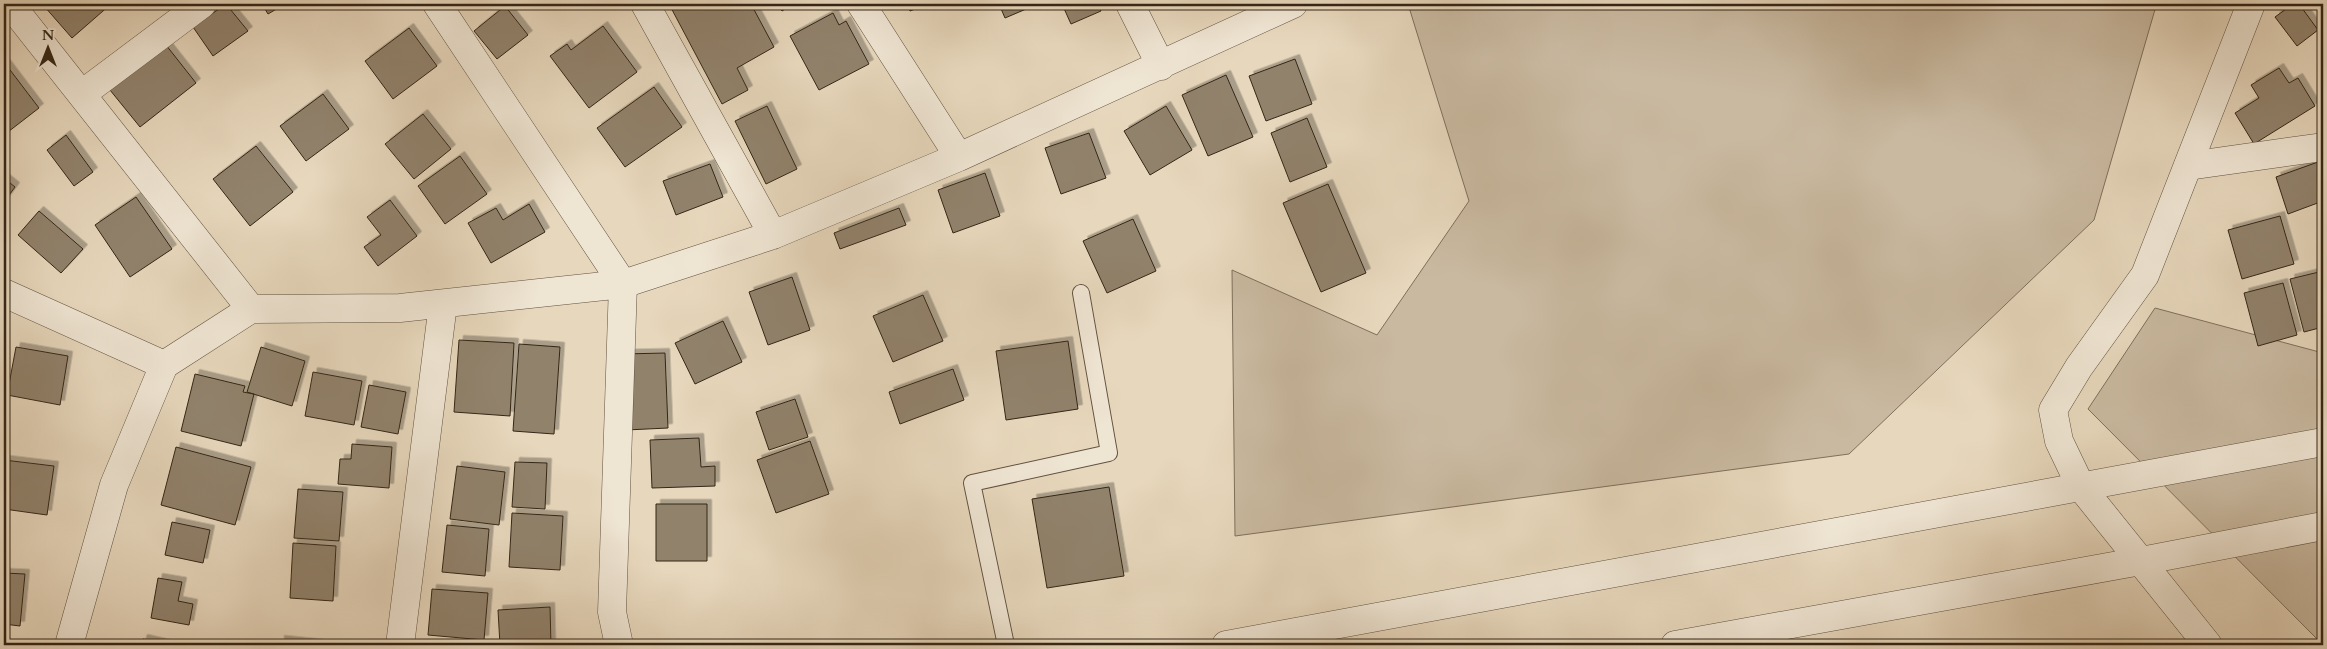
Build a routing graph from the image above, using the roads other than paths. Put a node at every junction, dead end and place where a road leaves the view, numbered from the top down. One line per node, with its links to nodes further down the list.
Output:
1 (10, 4): 10 (street)
2 (202, 4): 10 (street)
3 (437, 4): 15 (street)
4 (645, 4): 14 (street)
5 (861, 4): 12 (street)
6 (1130, 4): 9 (street)
7 (1294, 4): 9 (street)
8 (2251, 4): 13 (street)
9 (1161, 66): 12 (street)
10 (82, 94): 19 (street)
11 (2323, 147): 13 (street)
12 (959, 157): 14 (street)
13 (2188, 166): 22 (street)
14 (773, 235): 15 (street)
15 (623, 284): 18 (street); 28 (street)
16 (4, 293): 20 (street)
17 (1081, 293): 29 (lane)
18 (443, 304): 19 (street); 27 (street)
19 (252, 310): 20 (street)
20 (164, 365): 26 (street)
21 (2323, 442): 22 (street)
22 (2082, 486): 24 (street); 30 (street)
23 (2323, 526): 24 (street)
24 (2141, 561): 25 (street); 32 (street)
25 (1780, 636): 31 (street)
26 (69, 645)
27 (400, 645)
28 (619, 645)
29 (1006, 645)
30 (1226, 645)
31 (1674, 645)
32 (2208, 645)

